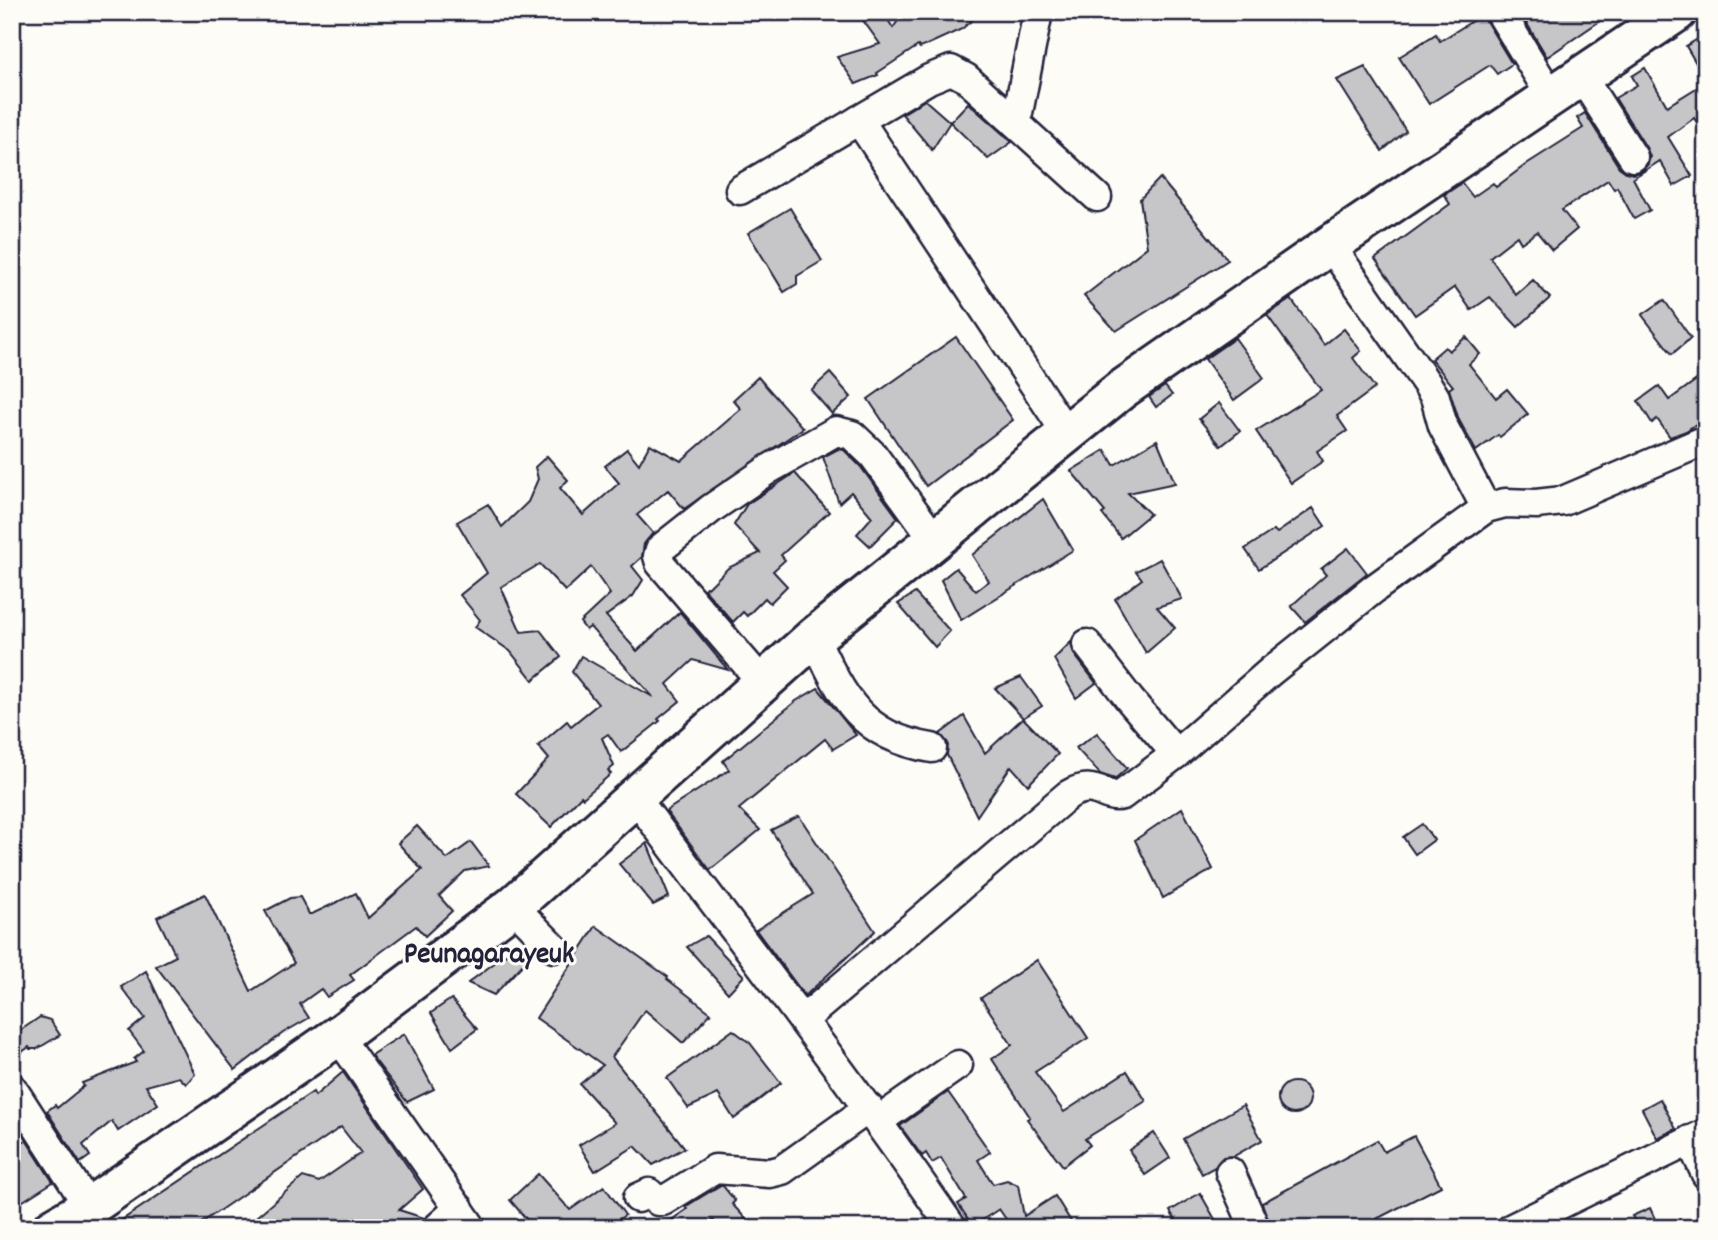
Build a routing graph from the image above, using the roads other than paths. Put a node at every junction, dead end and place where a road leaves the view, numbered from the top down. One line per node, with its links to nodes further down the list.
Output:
1 (1038, 12): 6 (street)
2 (1500, 12): 4 (street)
3 (1677, 12): 4 (highway)
4 (1566, 86): 7 (street); 10 (highway)
5 (859, 120): 6 (street); 8 (street); 11 (street)
6 (1016, 123): 9 (street)
7 (1633, 157)
8 (740, 190)
9 (1097, 197)
10 (1331, 245): 11 (highway); 13 (street)
11 (1067, 434): 14 (highway)
12 (1706, 440): 13 (street)
13 (1486, 508): 19 (street)
14 (935, 540): 15 (highway); 17 (street)
15 (814, 637): 17 (highway); 18 (street)
16 (1087, 644): 19 (street)
17 (762, 682): 20 (highway)
18 (932, 748)
19 (1176, 754): 23 (street)
20 (635, 797): 21 (highway); 23 (street)
21 (513, 906): 22 (street); 24 (highway)
22 (554, 948)
23 (804, 1019): 27 (street)
24 (338, 1036): 32 (highway); 33 (street)
25 (957, 1065): 27 (street)
26 (12, 1088): 32 (street)
27 (864, 1117): 31 (street); 36 (street)
28 (1698, 1137): 30 (street); 38 (street)
29 (1230, 1172): 37 (street)
30 (1706, 1174)
31 (638, 1198)
32 (89, 1207): 34 (highway)
33 (466, 1218): 35 (street)
34 (53, 1228)
35 (437, 1228)
36 (952, 1228)
37 (1255, 1228)
38 (1512, 1228)

